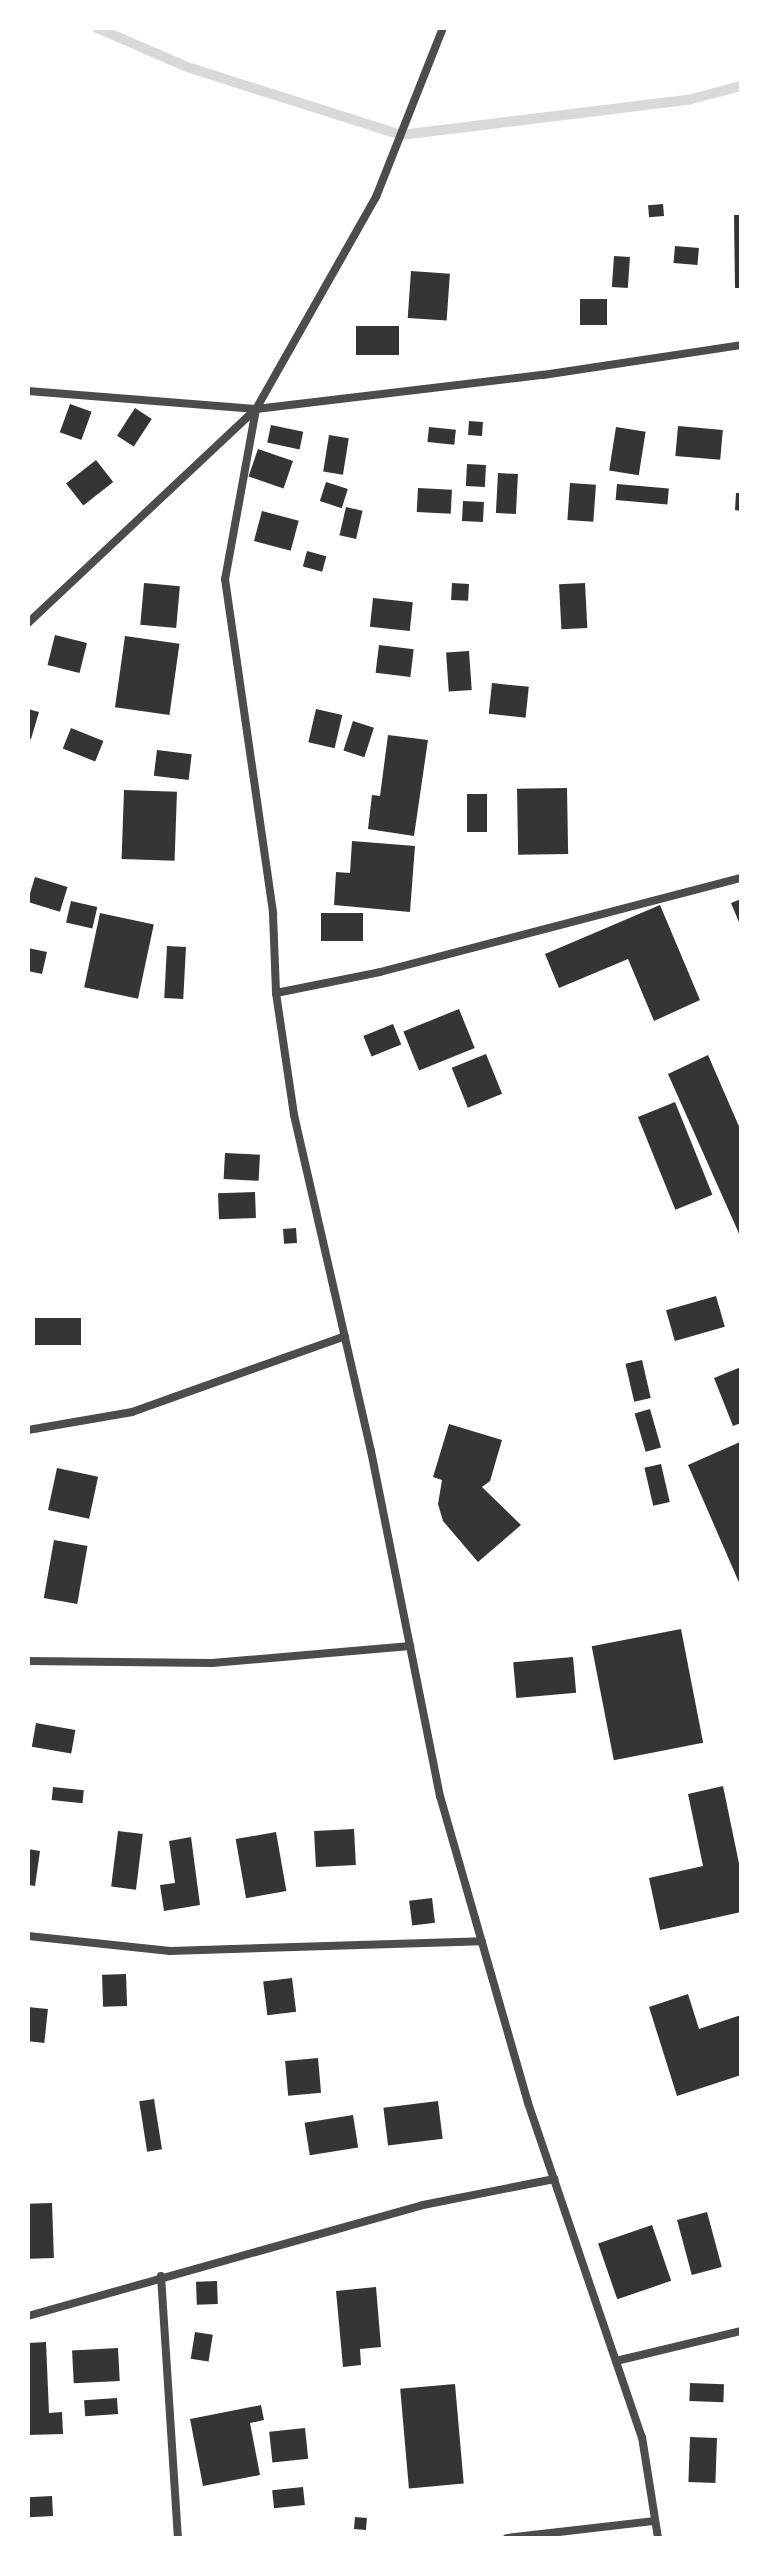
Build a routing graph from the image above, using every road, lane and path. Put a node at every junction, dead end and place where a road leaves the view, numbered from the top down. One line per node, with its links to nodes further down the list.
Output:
1 (443, 28): 4 (street)
2 (741, 345): 4 (street)
3 (28, 391): 4 (street)
4 (256, 409): 5 (street); 7 (street)
5 (28, 623)
6 (741, 878): 7 (street)
7 (276, 993): 8 (street)
8 (345, 1336): 9 (street); 10 (street)
9 (28, 1430)
10 (410, 1646): 11 (street); 13 (street)
11 (28, 1661)
12 (28, 1936): 13 (street)
13 (482, 1941): 14 (street)
14 (554, 2179): 15 (street); 18 (street)
15 (161, 2276): 16 (street); 20 (street)
16 (28, 2316)
17 (741, 2331): 18 (street)
18 (616, 2361): 19 (street)
19 (655, 2521): 21 (street); 22 (street)
20 (178, 2538)
21 (507, 2538)
22 (658, 2538)

